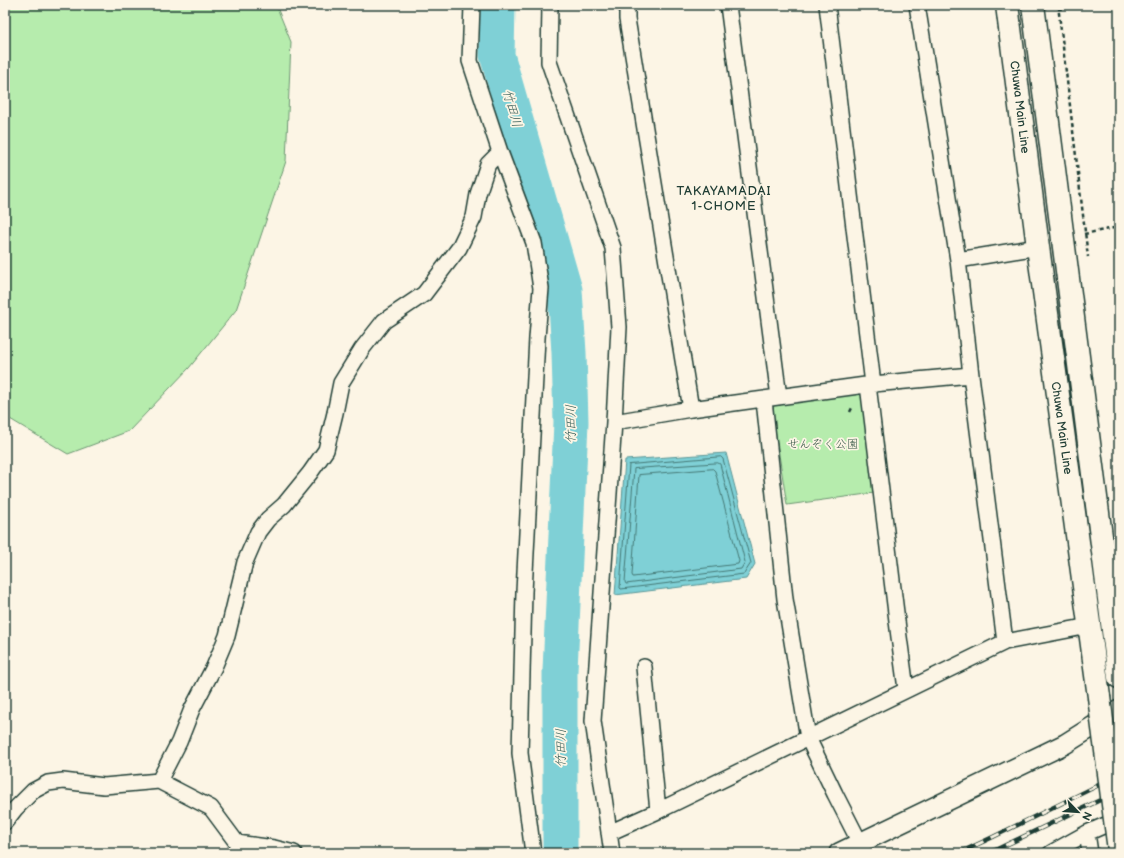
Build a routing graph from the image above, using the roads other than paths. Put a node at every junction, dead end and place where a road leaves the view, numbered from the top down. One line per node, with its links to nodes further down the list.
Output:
1 (472, 5): 9 (street)
2 (550, 5): 17 (street)
3 (627, 5): 16 (street)
4 (728, 5): 14 (street)
5 (827, 5): 13 (street)
6 (917, 5): 11 (street)
7 (1007, 5): 10 (main road, Chuwa Main Line)
8 (1033, 5): 21 (main road, Chuwa Main Line)
9 (500, 152): 25 (street); 35 (street)
10 (1038, 247): 11 (street); 18 (main road, Chuwa Main Line)
11 (958, 260): 12 (street)
12 (971, 375): 13 (street); 19 (street)
13 (870, 385): 14 (street); 22 (street)
14 (779, 397): 15 (street)
15 (764, 400): 16 (street); 24 (street)
16 (691, 410): 17 (street)
17 (614, 422): 29 (street)
18 (1089, 626): 19 (street); 33 (main road, Chuwa Main Line, bridge)
19 (1004, 642): 22 (street)
20 (644, 666): 26 (street)
21 (1119, 677)
22 (906, 689): 24 (street)
23 (1119, 710): 31 (street)
24 (808, 738): 26 (street); 31 (street)
25 (158, 781): 28 (street); 32 (street)
26 (658, 811): 29 (street)
27 (1119, 819): 30 (street)
28 (5, 822)
29 (609, 833): 36 (street)
30 (1086, 833): 38 (street); 39 (street)
31 (860, 843): 37 (street)
32 (236, 848): 34 (street)
33 (1119, 850)
34 (294, 853)
35 (533, 853)
36 (612, 853)
37 (839, 853)
38 (1051, 853)
39 (1090, 853)

